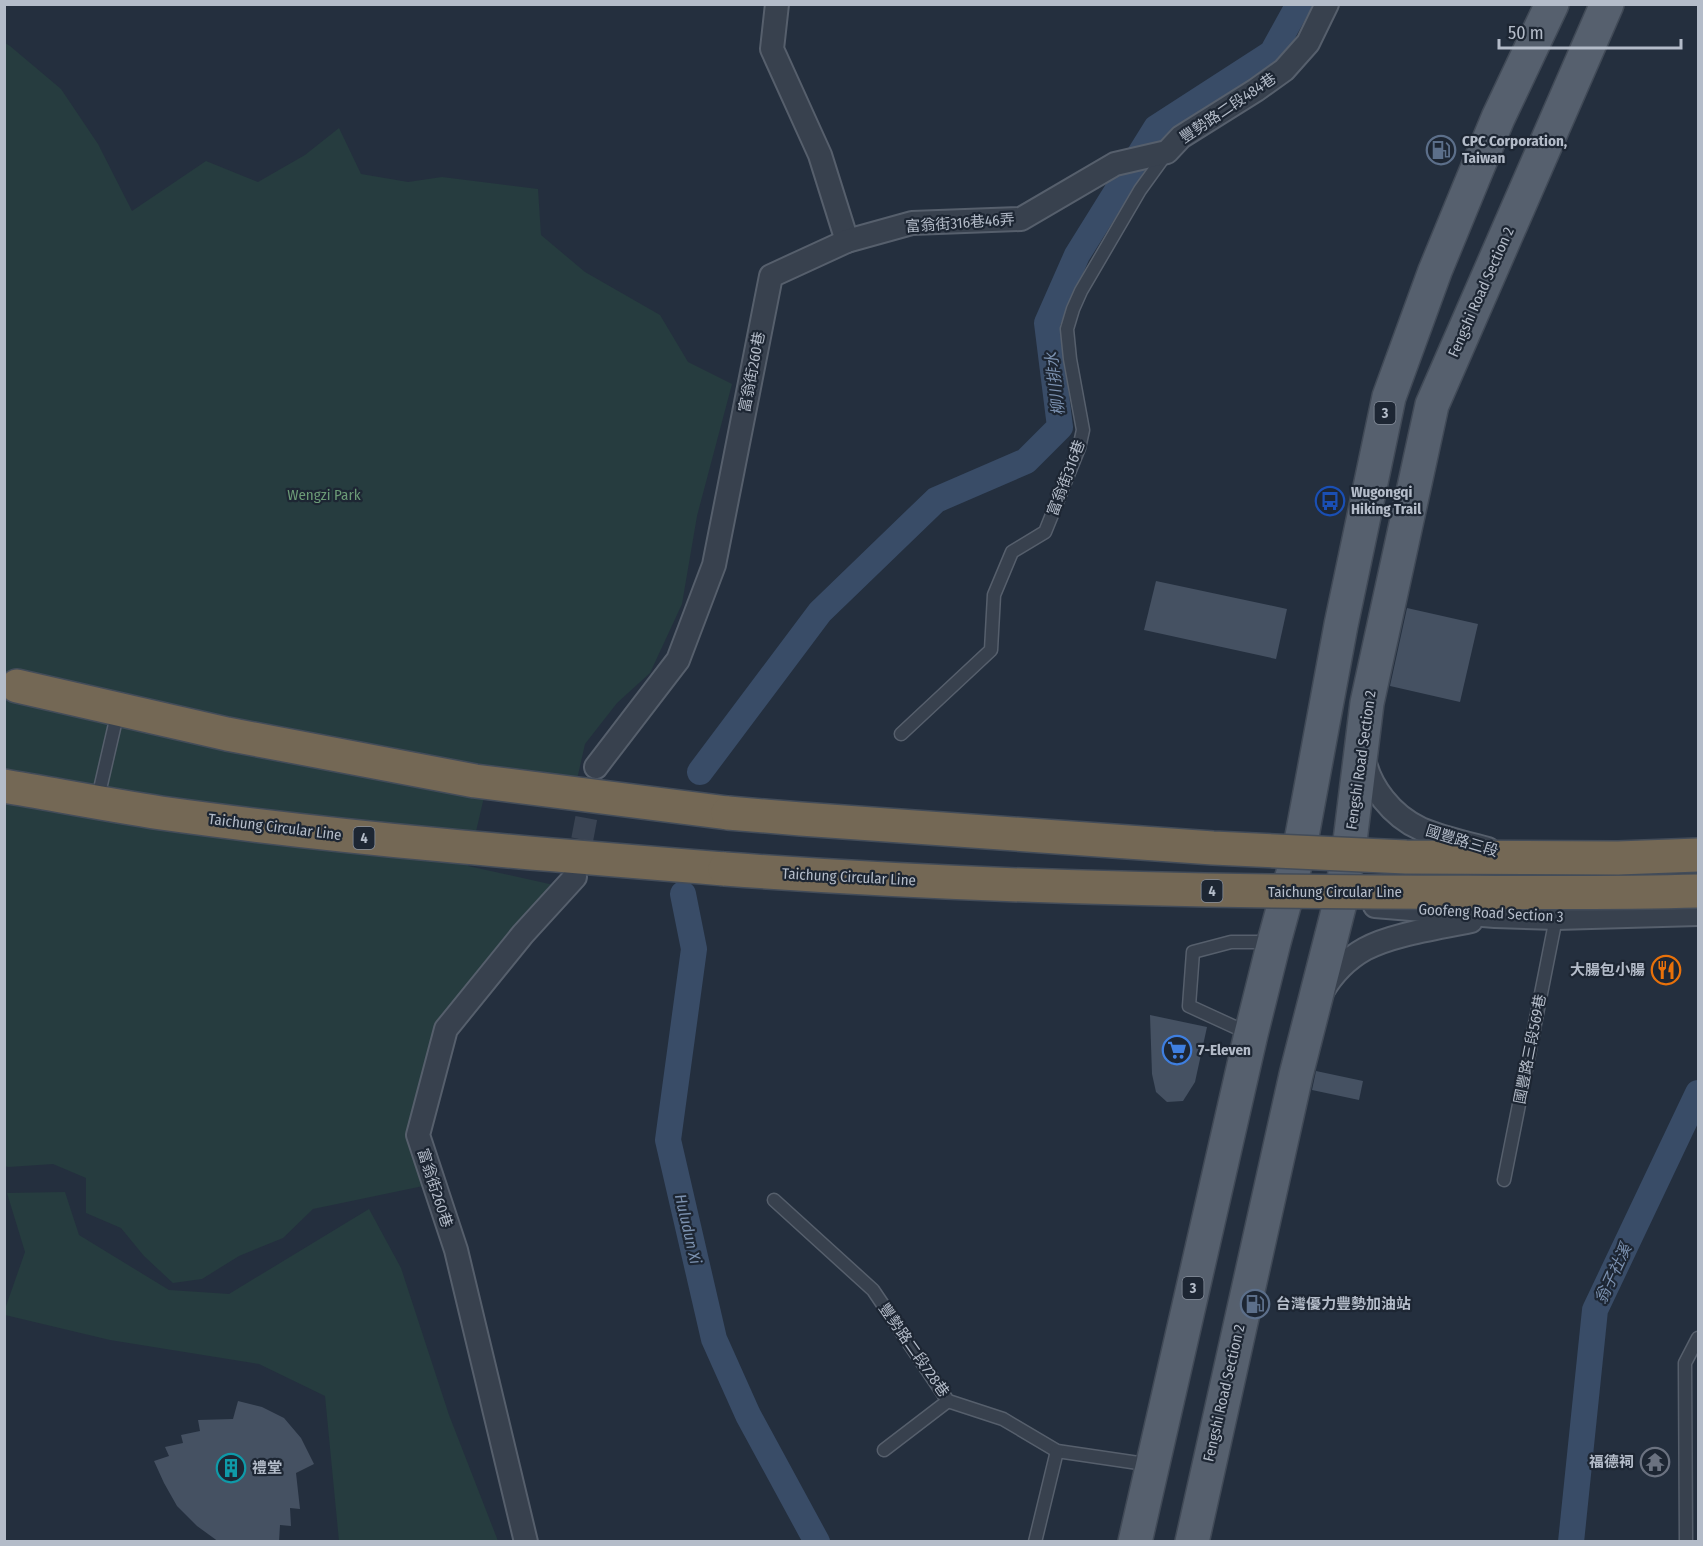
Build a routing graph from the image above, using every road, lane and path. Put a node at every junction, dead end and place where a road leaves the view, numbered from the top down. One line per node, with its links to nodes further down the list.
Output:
1 (777, 4): 6 (street)
2 (1327, 4): 5 (street, 豐勢路二段484巷)
3 (1552, 4): 14 (main road, 3)
4 (1607, 4): 10 (main road, Fengshi Road Section 2)
5 (1166, 152): 6 (street, 富翁街316巷46弄); 9 (lane, 富翁街316巷)
6 (847, 241): 11 (street, 富翁街260巷)
7 (17, 686): 8 (highway)
8 (118, 710): 13 (lane); 18 (highway, bridge)
9 (901, 734)
10 (1362, 741): 15 (main road, Fengshi Road Section 2); 17 (street, 國豐路三段)
11 (596, 767)
12 (4, 786): 13 (highway, Taichung Circular Line / 4)
13 (97, 802): 20 (highway, Taichung Circular Line / 4, bridge)
14 (1300, 847): 15 (street); 22 (main road, 3)
15 (1349, 849): 17 (street); 21 (main road, Fengshi Road Section 2)
16 (1698, 849): 17 (street)
17 (1507, 854)
18 (1698, 855)
19 (575, 877): 36 (street, 富翁街260巷)
20 (1698, 891)
21 (1340, 903): 22 (street, Goofeng Road Section 3); 24 (street, Goofeng Road Section 3); 27 (main road, Fengshi Road Section 2)
22 (1284, 906): 26 (main road, 3)
23 (1698, 914): 25 (street, Goofeng Road Section 3)
24 (1495, 916): 25 (street, Goofeng Road Section 3); 27 (street)
25 (1556, 918): 29 (lane, 國豐路三段569巷)
26 (1274, 942): 28 (main road, 3); 28 (lane)
27 (1312, 1015): 39 (main road, Fengshi Road Section 2)
28 (1251, 1034): 35 (main road, 3)
29 (1504, 1180)
30 (774, 1200): 32 (lane, 豐勢路二段728巷)
31 (1698, 1338): 40 (lane)
32 (948, 1401): 33 (lane); 34 (lane, 豐勢路二段728巷)
33 (884, 1450)
34 (1057, 1452): 35 (lane, 豐勢路二段728巷); 37 (lane)
35 (1153, 1465): 38 (main road, 3)
36 (526, 1542)
37 (1035, 1542)
38 (1136, 1542)
39 (1191, 1542)
40 (1686, 1542)

